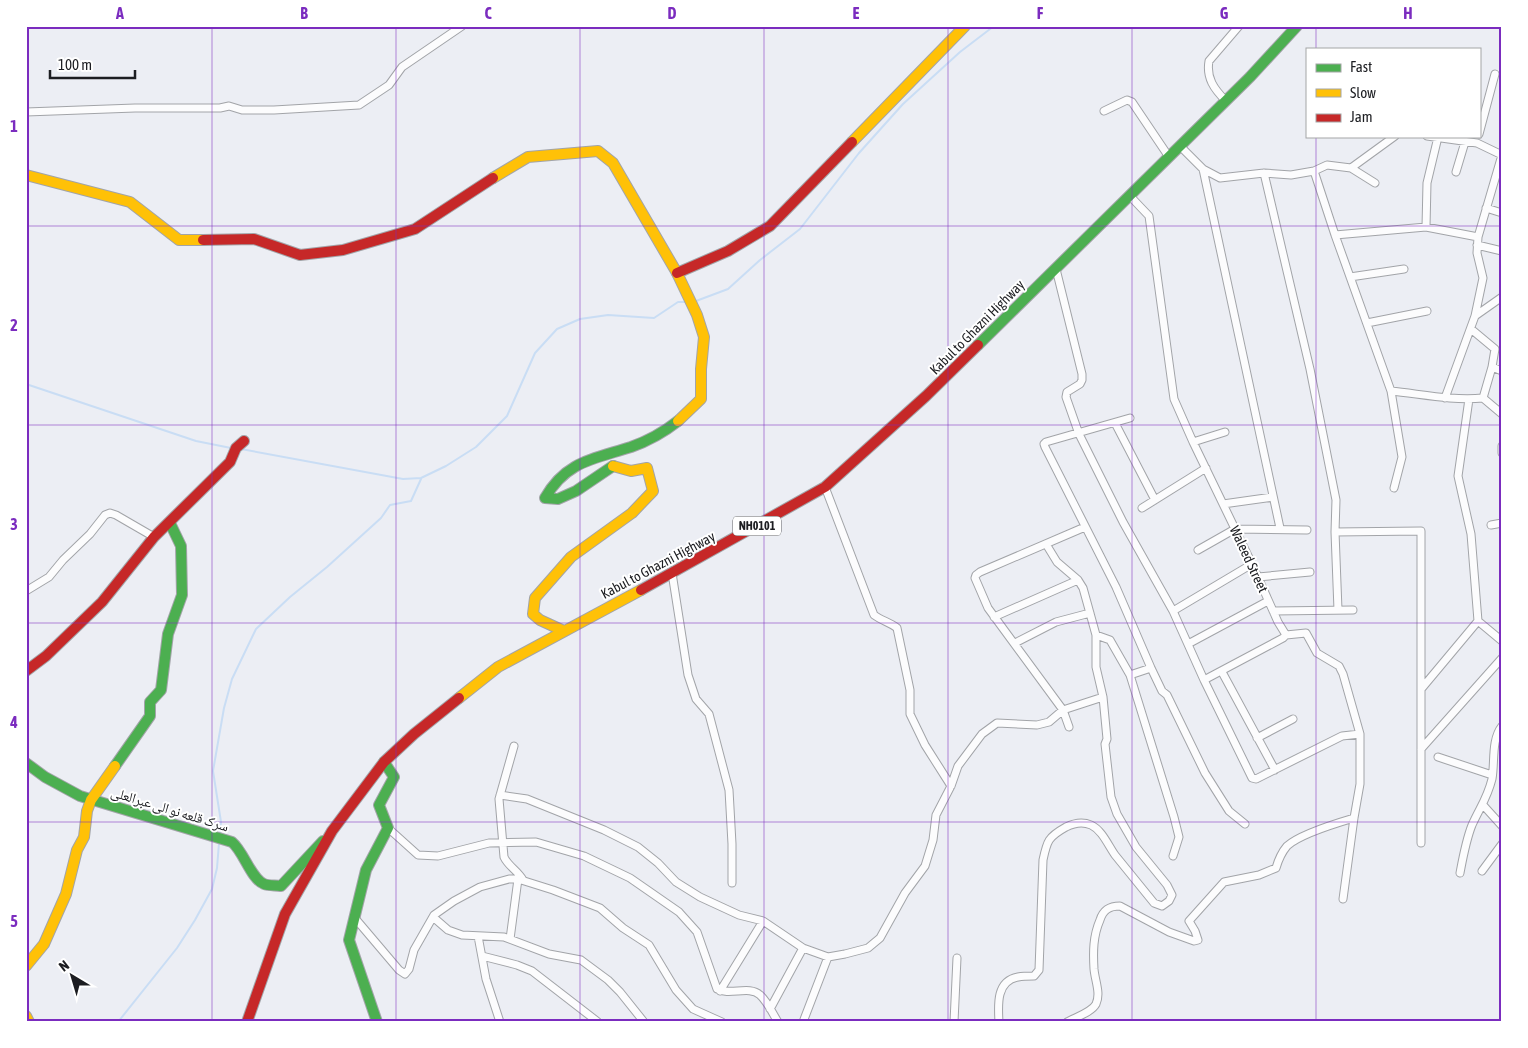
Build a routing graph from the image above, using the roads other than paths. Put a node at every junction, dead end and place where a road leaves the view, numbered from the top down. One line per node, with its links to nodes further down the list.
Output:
1 (462, 26): 8 (street)
2 (965, 26): 33 (main road)
3 (1239, 26): 6 (street)
4 (1297, 26): 6 (main road, Kabul to Ghazni Highway / NH0101)
5 (1495, 74): 9 (street)
6 (1226, 101): 15 (main road, Kabul to Ghazni Highway / NH0101)
7 (1104, 111): 16 (street)
8 (26, 112)
9 (1480, 130)
10 (1392, 138): 17 (street)
11 (1438, 138): 27 (street)
12 (1443, 138): 14 (street)
13 (1478, 138): 14 (street); 25 (street)
14 (1465, 142): 20 (street)
15 (1180, 146): 16 (main road, Kabul to Ghazni Highway / NH0101); 18 (street)
16 (1169, 157): 24 (main road, Kabul to Ghazni Highway / NH0101)
17 (1351, 168): 19 (street); 23 (street)
18 (1203, 169): 21 (street); 58 (street)
19 (1314, 171): 21 (street); 28 (street)
20 (1456, 172)
21 (1264, 173): 69 (street)
22 (26, 175): 33 (main road)
23 (1375, 183)
24 (1129, 195): 31 (main road, Kabul to Ghazni Highway / NH0101); 52 (street, Waleed Street)
25 (1486, 208): 26 (street); 29 (street)
26 (1502, 213)
27 (1426, 227): 28 (street); 29 (street)
28 (1335, 235): 34 (street)
29 (1477, 241): 30 (street); 37 (street)
30 (1502, 251)
31 (1056, 268): 50 (street); 56 (main road, Kabul to Ghazni Highway / NH0101)
32 (1404, 269): 34 (street)
33 (677, 273): 87 (main road)
34 (1350, 278): 38 (street)
35 (1502, 297): 37 (street)
36 (1427, 311): 38 (street)
37 (1475, 316): 39 (street)
38 (1367, 323): 42 (street)
39 (1471, 329): 40 (street); 43 (street)
40 (1492, 367): 41 (street); 44 (street)
41 (1502, 372)
42 (1391, 391): 43 (street); 57 (street)
43 (1445, 398): 45 (street)
44 (1483, 398): 45 (street); 46 (street)
45 (1469, 399): 86 (street)
46 (1502, 414)
47 (1130, 418): 48 (street)
48 (1115, 423): 50 (street); 59 (street)
49 (1226, 432): 52 (street)
50 (1078, 434): 65 (street); 82 (street)
51 (244, 441): 62 (main road)
52 (1192, 442): 55 (street, Waleed Street)
53 (1502, 446): 54 (street)
54 (1502, 452)
55 (1206, 468): 59 (street); 60 (street, Waleed Street)
56 (826, 487): 75 (main road, Kabul to Ghazni Highway / NH0101); 114 (street)
57 (1394, 488)
58 (1273, 496): 60 (street); 66 (street)
59 (1155, 500): 61 (street)
60 (1223, 504): 67 (street, Waleed Street)
61 (1142, 508)
62 (170, 523): 70 (main road); 116 (main road)
63 (1502, 523): 64 (street)
64 (1491, 525)
65 (1085, 526): 71 (street); 94 (street)
66 (1280, 528): 67 (street); 68 (street)
67 (1235, 529): 72 (street); 73 (street, Waleed Street)
68 (1307, 530)
69 (1335, 532): 80 (street); 99 (street)
70 (154, 537): 78 (street); 95 (main road)
71 (1046, 544): 77 (street); 85 (street)
72 (1198, 550)
73 (1252, 564): 76 (street, Waleed Street); 82 (street)
74 (1310, 572): 76 (street)
75 (672, 573): 87 (main road, Kabul to Ghazni Highway / NH0101); 130 (street)
76 (1258, 577): 79 (street, Waleed Street)
77 (1078, 580): 84 (street); 85 (street)
78 (26, 592)
79 (1268, 601): 83 (street, Waleed Street); 92 (street)
80 (1338, 610): 81 (street); 83 (street)
81 (1354, 610)
82 (1173, 611): 92 (street)
83 (1273, 611): 89 (street, Waleed Street)
84 (1090, 613): 88 (street); 91 (street)
85 (994, 616): 91 (street)
86 (1478, 621): 90 (street); 99 (street)
87 (564, 631): 110 (main road, Kabul to Ghazni Highway / NH0101)
88 (1096, 635): 97 (street); 100 (street)
89 (1286, 635): 96 (street); 105 (street)
90 (1502, 641)
91 (1015, 643): 101 (street)
92 (1188, 644): 98 (street)
93 (1502, 658): 108 (street)
94 (1151, 668): 97 (street); 119 (street)
95 (26, 671)
96 (1222, 672): 98 (street); 106 (street)
97 (1130, 675): 126 (street)
98 (1204, 680): 112 (street)
99 (1422, 688): 108 (street)
100 (1103, 697): 101 (street); 155 (street)
101 (1063, 710): 104 (street); 114 (street)
102 (1293, 719): 106 (street)
103 (1502, 726): 113 (street)
104 (1069, 727)
105 (1360, 734): 112 (street); 118 (street)
106 (1257, 738): 112 (street)
107 (514, 746): 115 (street)
108 (1421, 749): 124 (street)
109 (1438, 757): 113 (street)
110 (384, 762): 121 (main road); 122 (main road, Kabul to Ghazni Highway / NH0101)
111 (26, 763): 116 (main road, سرک قلعه نو الی عبرالعلی)
112 (1275, 770)
113 (1492, 775): 117 (street)
114 (951, 786): 139 (street)
115 (500, 795): 123 (street); 134 (street)
116 (91, 800): 122 (main road, سرک قلعه نو الی عبرالعلی); 141 (main road)
117 (1483, 805): 120 (street); 128 (street)
118 (1354, 818): 131 (street); 156 (street)
119 (1245, 824)
120 (1502, 826)
121 (388, 828): 123 (street); 132 (main road)
122 (332, 832): 146 (main road, Kabul to Ghazni Highway / NH0101)
123 (502, 843): 129 (street); 142 (street)
124 (1421, 843)
125 (1502, 844): 127 (street)
126 (1173, 856)
127 (1482, 871)
128 (1460, 873)
129 (521, 880): 133 (street); 136 (street); 151 (street)
130 (732, 883)
131 (1343, 899)
132 (354, 917): 133 (street); 147 (main road)
133 (433, 917): 135 (street)
134 (763, 922): 137 (street); 142 (street)
135 (478, 936): 136 (street); 138 (street)
136 (510, 940): 150 (street)
137 (803, 948): 139 (street); 143 (street)
138 (482, 956): 148 (street); 149 (street)
139 (828, 957): 153 (street)
140 (957, 958): 154 (street)
141 (26, 966)
142 (720, 991): 143 (street)
143 (770, 1009): 152 (street)
144 (26, 1016): 145 (main road)
145 (29, 1022)
146 (247, 1022)
147 (377, 1022)
148 (500, 1022)
149 (598, 1022)
150 (644, 1022)
151 (722, 1022)
152 (778, 1022)
153 (803, 1022)
154 (954, 1022)
155 (999, 1022)
156 (1067, 1022)

